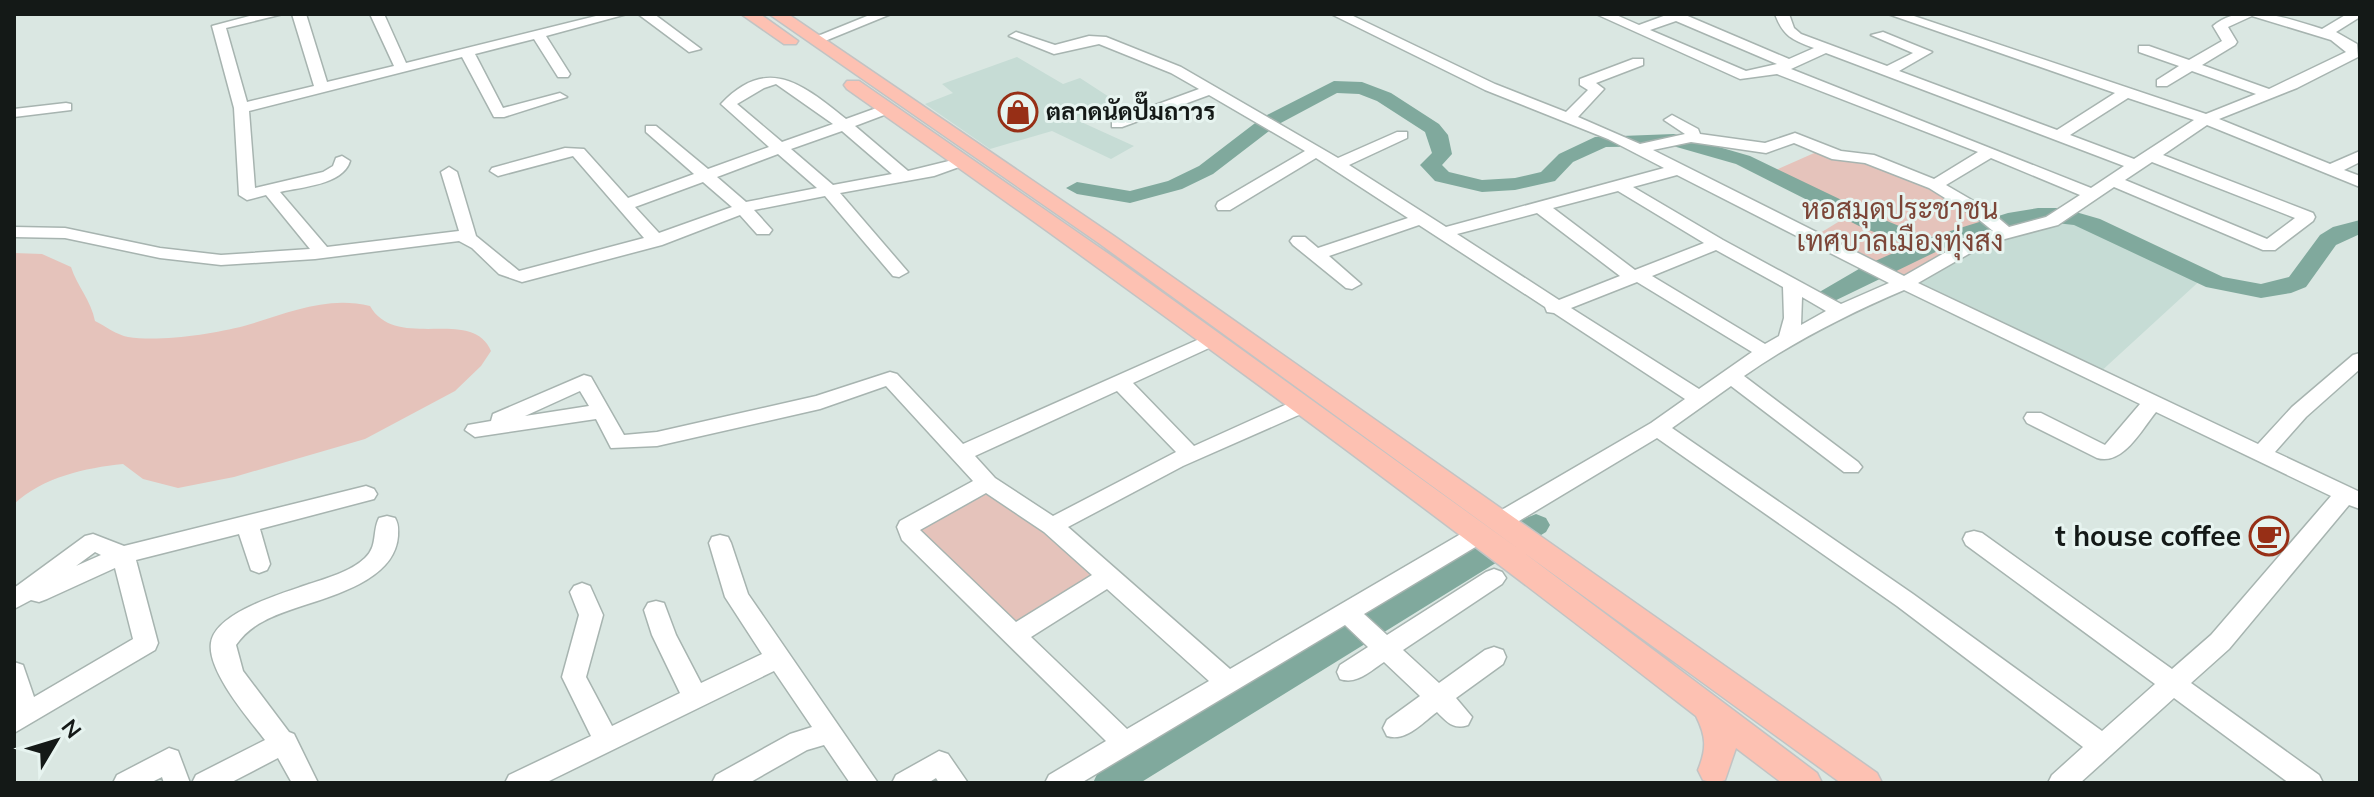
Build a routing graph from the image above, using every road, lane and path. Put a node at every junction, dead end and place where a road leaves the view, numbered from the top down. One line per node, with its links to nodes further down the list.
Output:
1 (276, 14): 40 (street)
2 (299, 14): 34 (street)
3 (620, 14): 17 (street)
4 (645, 14): 24 (street)
5 (749, 14): 41 (main road)
6 (884, 14): 21 (street)
7 (1338, 14): 43 (street)
8 (1603, 14): 16 (street)
9 (1782, 14): 23 (street)
10 (1895, 14): 36 (street)
11 (2246, 14): 28 (street)
12 (2257, 14): 20 (street)
13 (2356, 14): 20 (street)
14 (381, 15): 30 (street)
15 (783, 15): 21 (main road)
16 (1639, 29): 29 (street); 29 (street)
17 (538, 35): 26 (street); 32 (street)
18 (1878, 35): 31 (street)
19 (1016, 36): 35 (street)
20 (2329, 36): 22 (street); 37 (street)
21 (815, 40): 121 (main road)
22 (2360, 44)
23 (1826, 48): 29 (street); 31 (street)
24 (694, 49)
25 (2144, 49): 28 (street)
26 (467, 53): 30 (street); 38 (street)
27 (1638, 62): 43 (street)
28 (2191, 66): 33 (street); 37 (street)
29 (1784, 67): 55 (street)
30 (402, 69): 34 (street)
31 (1889, 71): 50 (street)
32 (563, 74)
33 (2162, 83)
34 (322, 88): 40 (street)
35 (1211, 89): 46 (street); 54 (street)
36 (2128, 91): 44 (street); 50 (street)
37 (2267, 93): 44 (street)
38 (560, 97)
39 (66, 107): 42 (street)
40 (241, 108): 73 (street)
41 (887, 109): 47 (street); 59 (main road)
42 (14, 113)
43 (1569, 118): 52 (street)
44 (2206, 119): 56 (street); 63 (street)
45 (1672, 120): 51 (street)
46 (1117, 124)
47 (844, 125): 53 (street); 53 (street); 67 (street)
48 (651, 129): 66 (street)
49 (1402, 135): 60 (street)
50 (2059, 136): 61 (street)
51 (1687, 138): 52 (street); 70 (street)
52 (1634, 148): 62 (street)
53 (779, 149): 66 (street); 72 (street)
54 (1315, 152): 60 (street); 76 (street)
55 (1989, 152): 70 (street); 74 (street)
56 (2150, 155): 61 (street); 68 (street)
57 (2360, 156): 63 (street)
58 (342, 161): 73 (street)
59 (965, 162): 67 (street); 97 (main road)
60 (1336, 165): 79 (street)
61 (2135, 165): 68 (street)
62 (1676, 170): 71 (street); 92 (street)
63 (2331, 170): 69 (street)
64 (498, 171): 75 (street)
65 (449, 172): 84 (street)
66 (706, 176): 75 (street); 78 (street)
67 (904, 176): 72 (street)
68 (2111, 180): 74 (street)
69 (2360, 182)
70 (1935, 185): 80 (street)
71 (1621, 186): 77 (street); 87 (street)
72 (828, 189): 78 (street); 90 (street)
73 (270, 190): 88 (street)
74 (2092, 194): 80 (street)
75 (625, 205): 85 (street)
76 (1224, 206)
77 (1540, 207): 83 (street); 91 (street)
78 (743, 208): 81 (street); 85 (street)
79 (1422, 219): 83 (street); 89 (street)
80 (1994, 223): 92 (street)
81 (763, 230)
82 (14, 232): 88 (street)
83 (1443, 233): 96 (street)
84 (468, 238): 85 (street); 88 (street)
85 (656, 241)
86 (1299, 241): 89 (street)
87 (1717, 244): 91 (street); 94 (street)
88 (323, 253)
89 (1315, 255): 93 (street)
90 (899, 272)
91 (1636, 276): 96 (street); 99 (street)
92 (1904, 283): 95 (street); 104 (street)
93 (1352, 284)
94 (1797, 286): 95 (street); 98 (street)
95 (1834, 307): 98 (street)
96 (1554, 308): 103 (street)
97 (1213, 339): 102 (street); 105 (main road)
98 (1788, 339): 99 (street)
99 (1765, 352): 101 (street)
100 (2360, 359): 110 (street)
101 (1732, 377): 103 (street); 112 (street)
102 (1120, 382): 109 (street); 111 (street)
103 (1700, 399): 108 (street)
104 (2153, 402): 107 (street); 110 (street)
105 (1303, 405): 111 (street); 121 (main road)
106 (602, 411): 106 (street); 109 (street)
107 (2034, 418)
108 (1658, 428): 121 (street); 150 (street)
109 (961, 454): 113 (street)
110 (2261, 454): 115 (street)
111 (1183, 459): 118 (street)
112 (1851, 467)
113 (987, 483): 118 (street); 129 (street)
114 (366, 494): 116 (street)
115 (2353, 498): 136 (street)
116 (247, 524): 122 (street); 123 (street)
117 (387, 524): 147 (street)
118 (1052, 526): 124 (street)
119 (1974, 539): 136 (street)
120 (720, 543): 132 (street)
121 (1502, 544): 128 (street); 130 (street); 137 (main road); 140 (main road)
122 (123, 555): 126 (street); 142 (street)
123 (259, 564)
124 (1110, 576): 129 (street); 135 (street)
125 (582, 592): 146 (street)
126 (14, 602)
127 (656, 610): 138 (street)
128 (1349, 615): 130 (street); 135 (street)
129 (1013, 636): 148 (street)
130 (1380, 644): 134 (street); 139 (street)
131 (1494, 657): 139 (street)
132 (778, 658): 138 (street); 144 (street)
133 (14, 672): 142 (street)
134 (1349, 672)
135 (1226, 681): 148 (street)
136 (2175, 682): 150 (street); 165 (street)
137 (1681, 686): 145 (main road); 151 (main road)
138 (695, 697): 146 (street)
139 (1438, 698): 141 (street); 143 (street)
140 (1770, 713): 145 (main road); 149 (main road)
141 (1459, 717)
142 (20, 718)
143 (1396, 728)
144 (830, 732): 158 (street); 159 (street)
145 (1744, 736): 151 (main road); 152 (main road)
146 (606, 740): 157 (street)
147 (285, 742): 155 (street); 156 (street)
148 (1124, 742): 162 (street)
149 (1813, 745): 152 (main road); 163 (main road)
150 (2102, 746): 164 (street)
151 (1709, 777)
152 (1791, 779)
153 (126, 783): 154 (street)
154 (177, 783)
155 (205, 783)
156 (305, 783)
157 (518, 783)
158 (725, 783)
159 (865, 783)
160 (905, 783): 161 (street)
161 (955, 783)
162 (1058, 783)
163 (1866, 783)
164 (2061, 783)
165 (2310, 783)

